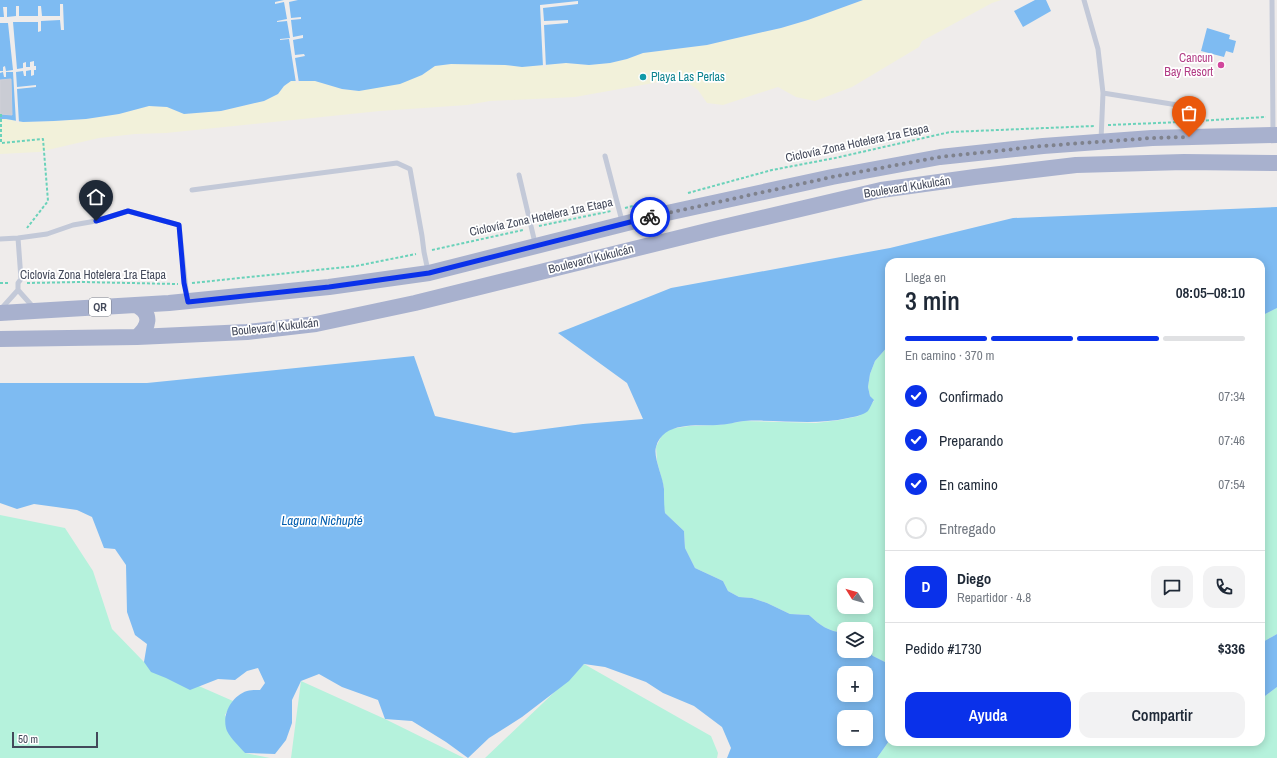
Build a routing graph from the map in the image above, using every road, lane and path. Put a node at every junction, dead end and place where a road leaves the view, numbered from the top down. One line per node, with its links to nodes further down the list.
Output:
1 (1084, 0): 3 (lane)
2 (1272, 0): 5 (lane)
3 (1103, 93): 6 (lane); 7 (lane)
4 (1, 114): 19 (path)
5 (1273, 117): 7 (path, Ciclovía Zona Hotelera 1ra Etapa); 8 (lane)
6 (1101, 125): 7 (path, Ciclovía Zona Hotelera 1ra Etapa); 9 (lane); 14 (path, Ciclovía Zona Hotelera 1ra Etapa)
7 (1189, 129): 8 (main road, Boulevard Kukulcán / QR); 9 (main road, Boulevard Kukulcán / QR)
8 (1275, 136)
9 (1101, 142): 16 (main road, Boulevard Kukulcán / QR)
10 (604, 156): 16 (lane)
11 (1277, 163): 32 (main road, Boulevard Kukulcán)
12 (519, 175): 17 (lane)
13 (192, 190): 21 (lane)
14 (682, 195)
15 (647, 203): 16 (path, Ciclovía Zona Hotelera 1ra Etapa)
16 (621, 217): 17 (path, Ciclovía Zona Hotelera 1ra Etapa); 20 (main road, Boulevard Kukulcán / QR)
17 (532, 228): 20 (lane); 21 (path, Ciclovía Zona Hotelera 1ra Etapa)
18 (0, 238): 19 (lane)
19 (18, 238): 24 (lane); 25 (lane)
20 (536, 246): 22 (main road, Boulevard Kukulcán / QR)
21 (424, 252): 22 (lane); 25 (path, Ciclovía Zona Hotelera 1ra Etapa)
22 (429, 273): 27 (main road, Boulevard Kukulcán / QR)
23 (0, 283): 24 (path, Ciclovía Zona Hotelera 1ra Etapa)
24 (18, 283): 25 (path, Ciclovía Zona Hotelera 1ra Etapa); 26 (lane)
25 (184, 283): 27 (lane)
26 (18, 290): 29 (lane); 30 (lane)
27 (188, 302): 28 (main road, Boulevard Kukulcán / QR)
28 (136, 305): 30 (main road, Boulevard Kukulcán / QR); 32 (main road)
29 (0, 309)
30 (36, 311): 31 (main road, Boulevard Kukulcán / QR)
31 (0, 313)
32 (136, 337): 33 (main road, Boulevard Kukulcán)
33 (0, 340)

